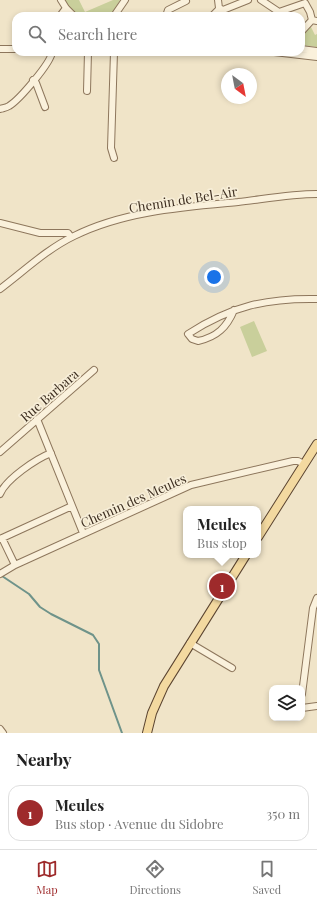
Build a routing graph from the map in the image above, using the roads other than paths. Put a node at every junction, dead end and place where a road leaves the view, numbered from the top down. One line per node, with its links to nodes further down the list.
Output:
1 (61, 0): 8 (street)
2 (125, 0): 9 (street)
3 (187, 0): 10 (street)
4 (218, 0): 7 (street)
5 (248, 0): 7 (street)
6 (261, 0): 12 (street)
7 (219, 9): 11 (street)
8 (69, 12)
9 (117, 12)
10 (167, 12)
11 (216, 12)
12 (279, 12): 13 (street)
13 (314, 20): 14 (street)
14 (305, 28)
15 (0, 49): 16 (street)
16 (12, 49)
17 (305, 50): 18 (street)
18 (317, 51)
19 (305, 55): 23 (street)
20 (51, 56): 24 (street)
21 (88, 56): 25 (street)
22 (114, 56): 28 (street)
23 (317, 57)
24 (33, 80): 26 (street); 27 (street)
25 (87, 91)
26 (45, 107)
27 (0, 109)
28 (114, 158)
29 (317, 194): 31 (street, Chemin de Bel-Air)
30 (0, 223): 31 (street)
31 (71, 237): 32 (street, Chemin de Bel-Air)
32 (0, 289)
33 (317, 299): 34 (street)
34 (234, 310): 34 (street)
35 (94, 370): 36 (street, Rue Barbara)
36 (37, 419): 38 (street, Rue Barbara); 39 (street)
37 (317, 444): 40 (main road)
38 (0, 452)
39 (51, 453): 41 (street); 42 (street)
40 (304, 464): 43 (main road); 44 (street, Chemin des Meules)
41 (0, 494)
42 (72, 506): 44 (street); 45 (street)
43 (261, 532)
44 (83, 533): 47 (street, Chemin des Meules)
45 (1, 538): 47 (street)
46 (244, 558): 51 (main road)
47 (15, 565): 48 (street, Chemin des Meules)
48 (0, 574)
49 (317, 598): 50 (street)
50 (315, 608): 53 (street)
51 (190, 643): 52 (street); 58 (main road)
52 (232, 668)
53 (303, 685)
54 (317, 706): 55 (street)
55 (305, 708)
56 (0, 729): 57 (street)
57 (3, 733)
58 (147, 733)

